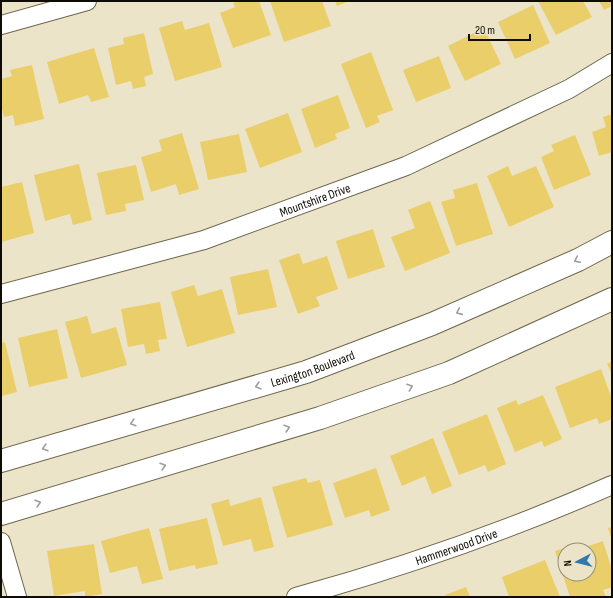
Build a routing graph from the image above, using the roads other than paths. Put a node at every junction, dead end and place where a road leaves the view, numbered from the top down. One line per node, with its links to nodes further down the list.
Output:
1 (87, 1): 2 (street)
2 (1, 25)
3 (612, 63): 5 (street, Mountshire Drive)
4 (612, 242): 7 (street, Lexington Boulevard, one-way to 7)
5 (1, 294)
6 (612, 299): 9 (street, one-way to 6)
7 (1, 461)
8 (612, 485): 12 (street, Hammerwood Drive)
9 (1, 514)
10 (1, 542): 11 (street)
11 (17, 597)
12 (299, 597)

